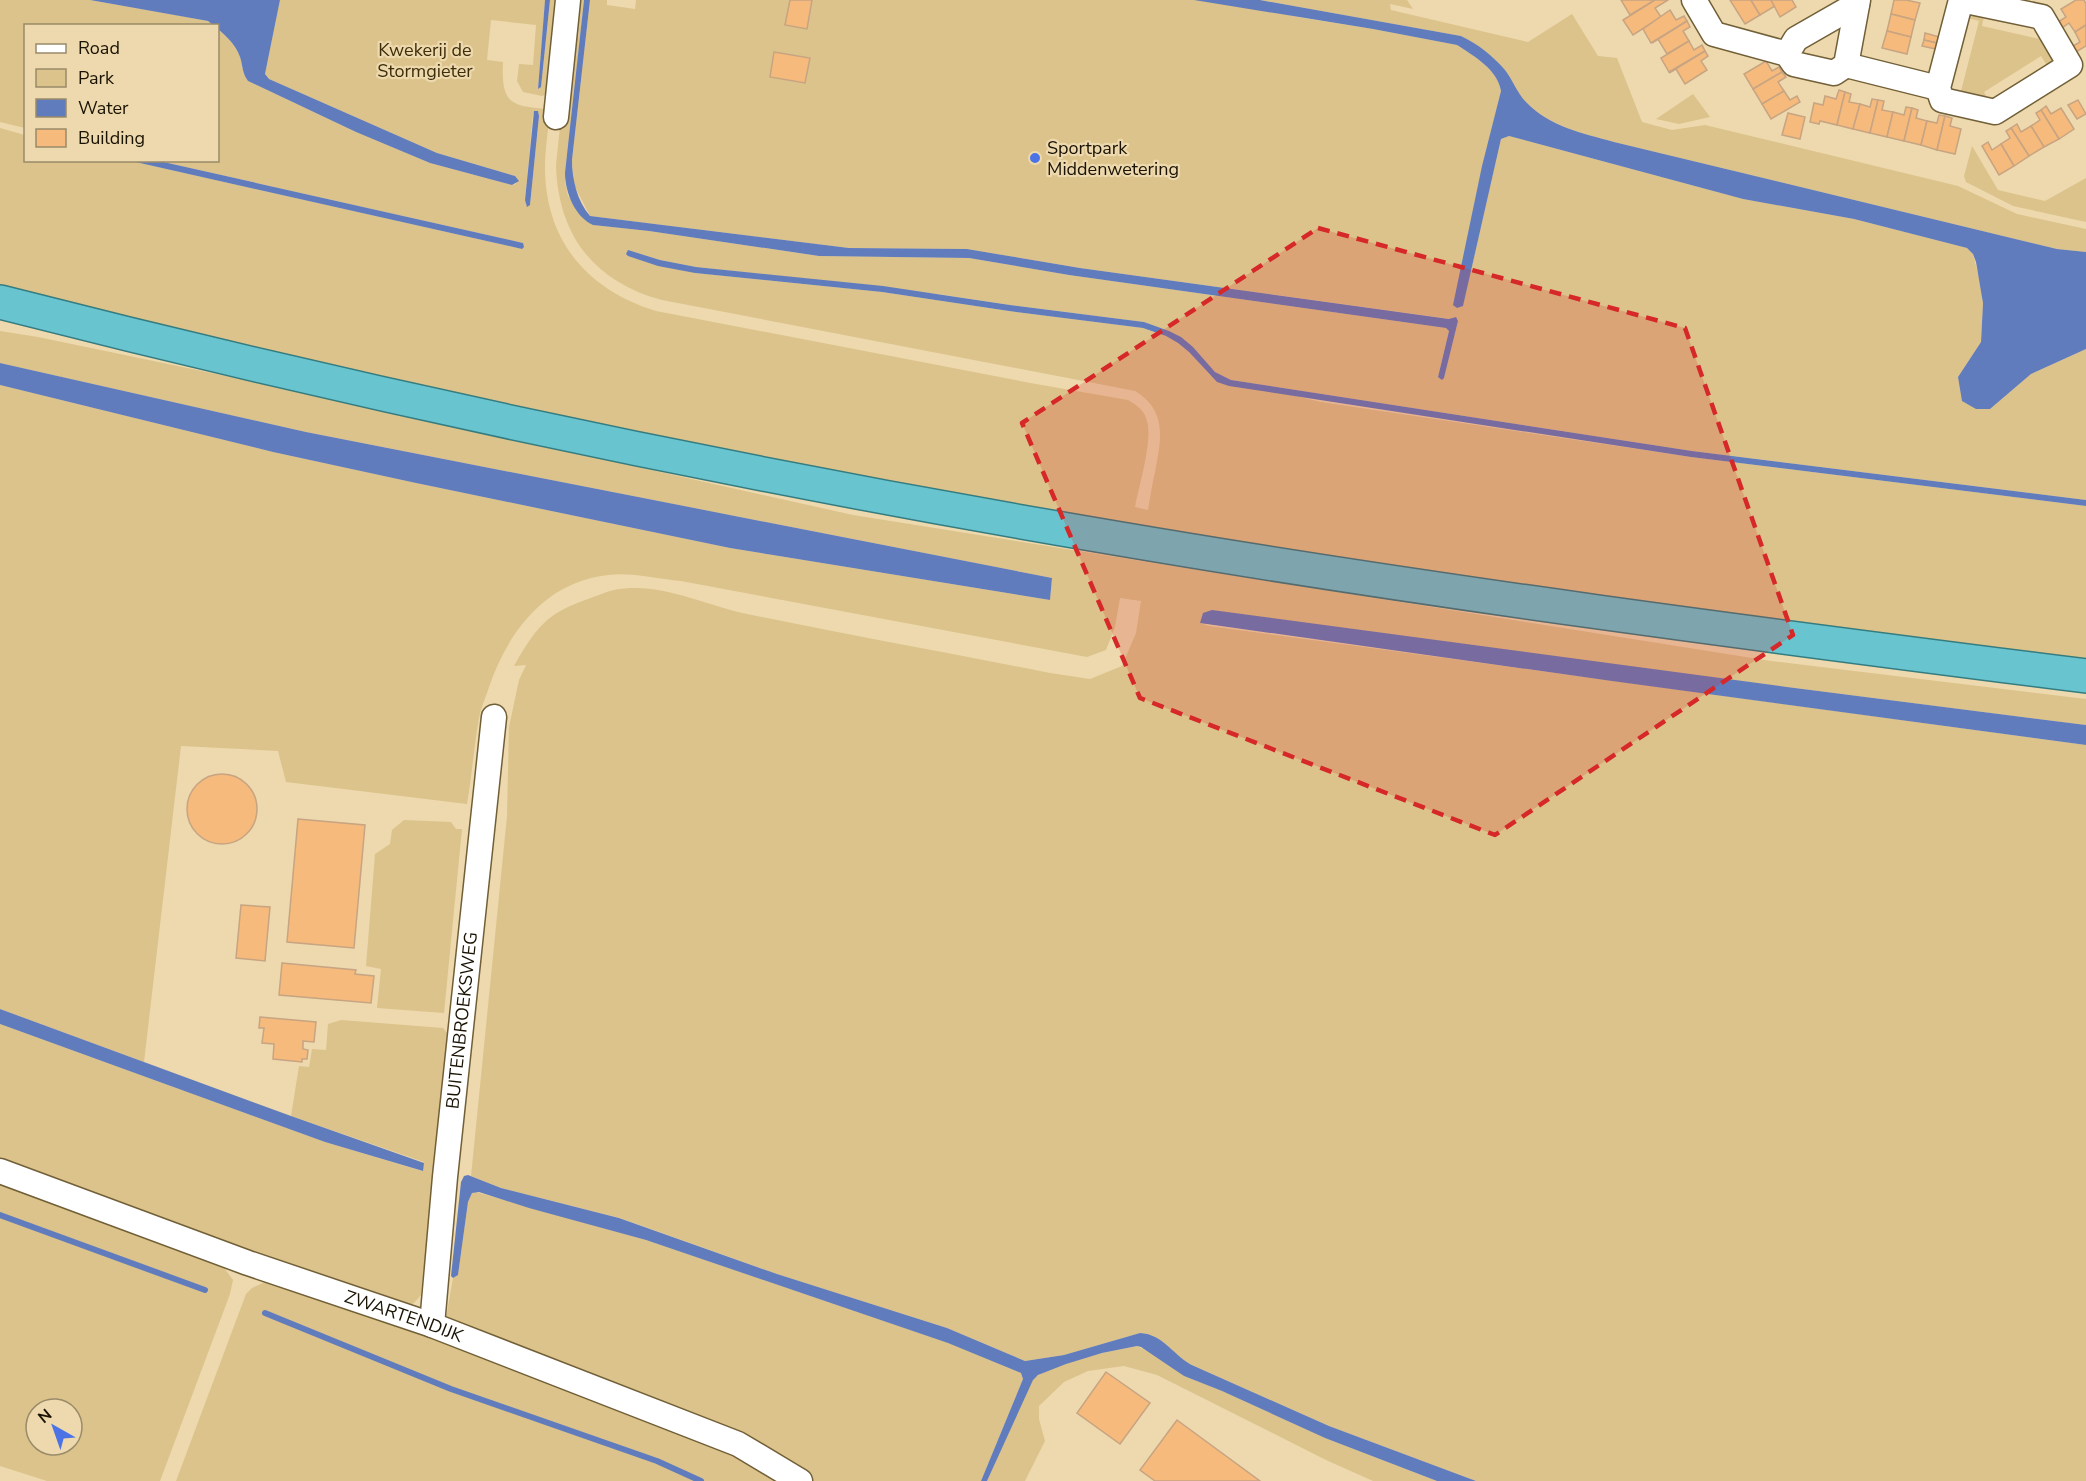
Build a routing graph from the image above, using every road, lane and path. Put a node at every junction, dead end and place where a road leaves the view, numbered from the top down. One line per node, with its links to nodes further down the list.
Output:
1 (568, 0): 8 (street)
2 (1694, 0): 5 (street)
3 (1961, 0): 7 (street); 7 (street)
4 (1858, 2): 5 (street); 6 (street)
5 (1787, 54): 6 (street)
6 (1846, 65): 7 (street)
7 (1938, 88)
8 (556, 117)
9 (0, 302): 11 (highway)
10 (0, 316): 12 (highway)
11 (2086, 676)
12 (2086, 687)
13 (494, 717): 15 (street, BUITENBROEKSWEG)
14 (0, 1171): 15 (street, ZWARTENDIJK)
15 (432, 1325): 16 (street, ZWARTENDIJK)
16 (800, 1481)

